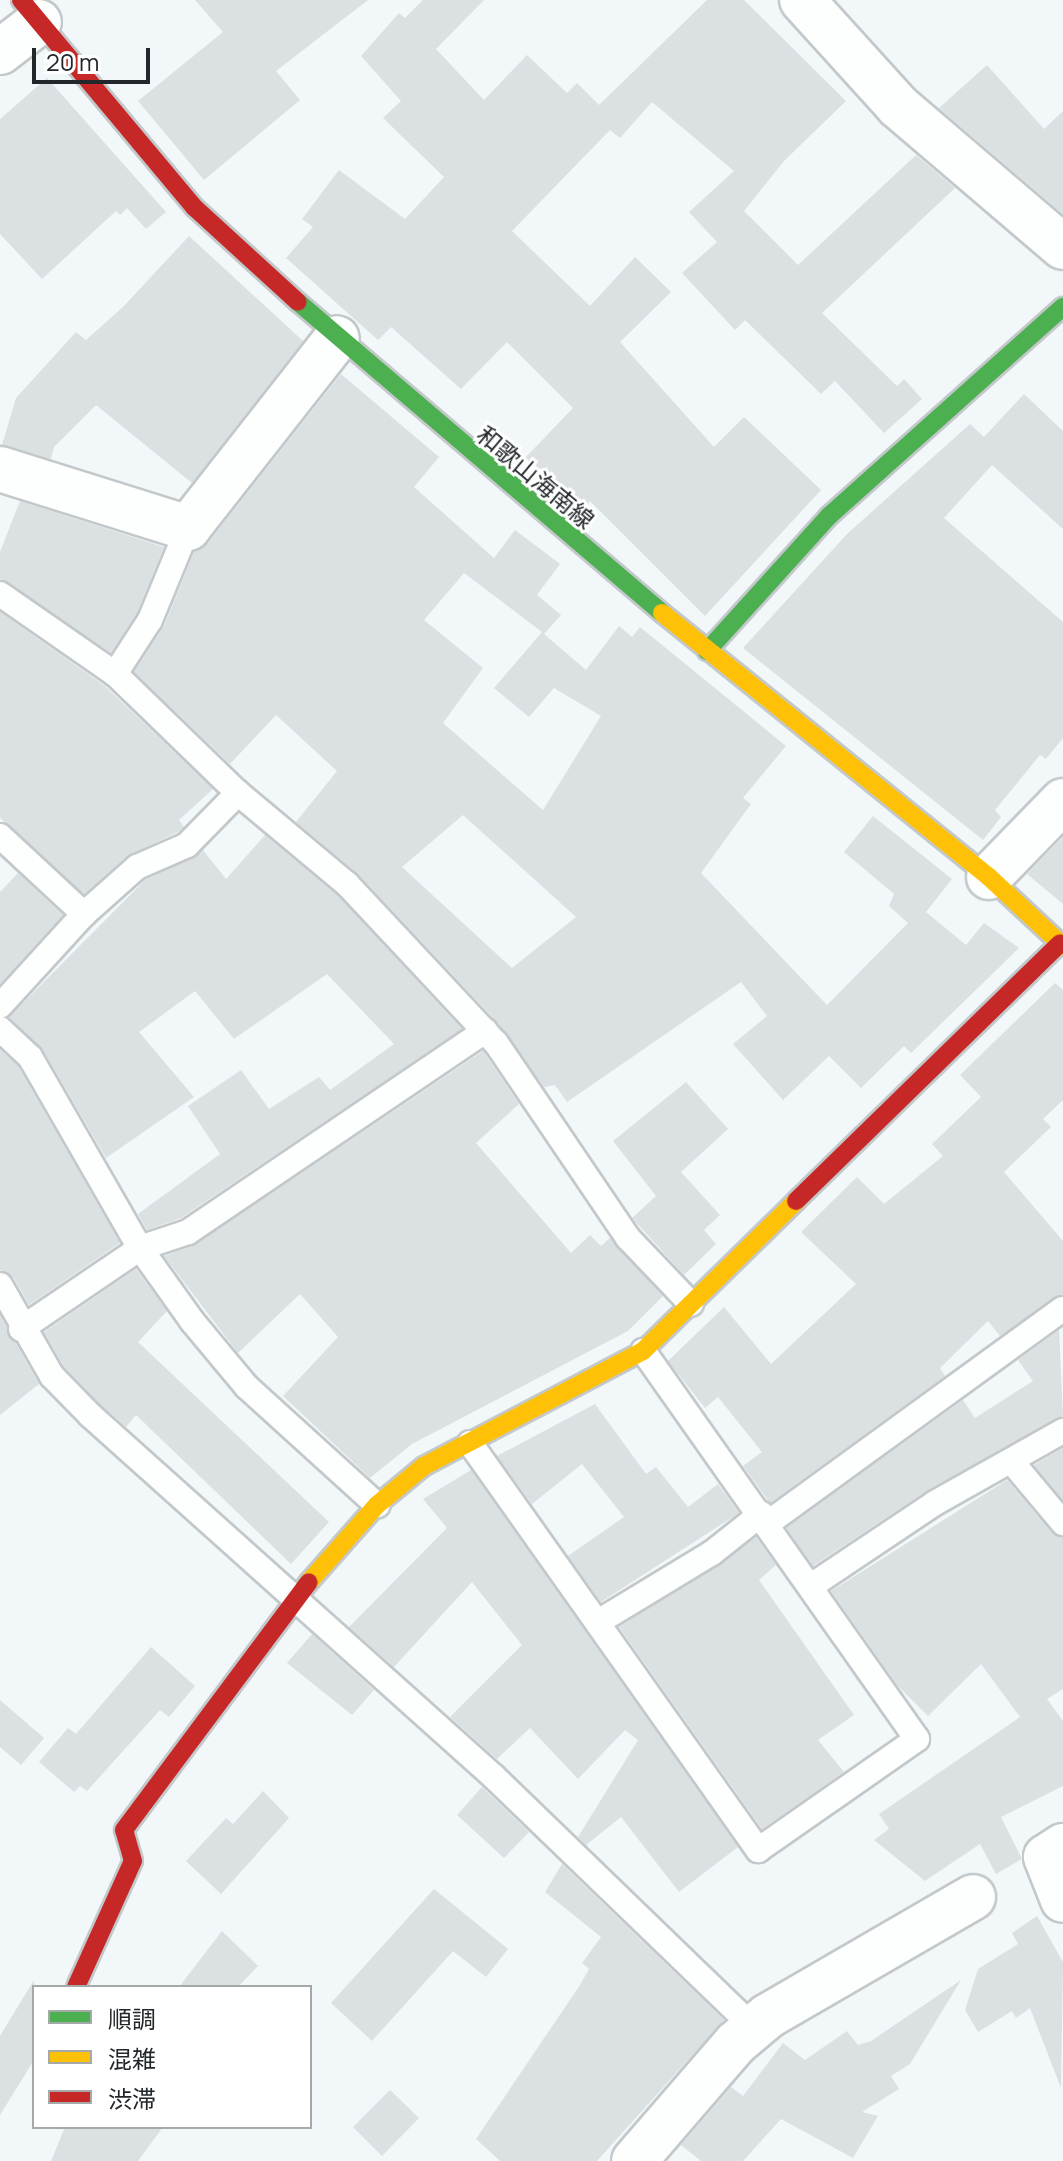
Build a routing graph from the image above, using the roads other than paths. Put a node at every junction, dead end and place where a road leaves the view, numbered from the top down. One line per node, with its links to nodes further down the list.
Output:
1 (802, 0): 4 (street)
2 (28, 6): 3 (street); 6 (street, 和歌山海南線)
3 (0, 52)
4 (1063, 247)
5 (1063, 307): 10 (street)
6 (337, 338): 8 (street); 10 (street, 和歌山海南線)
7 (0, 469): 8 (street)
8 (188, 528): 11 (lane)
9 (0, 594): 11 (lane)
10 (707, 651): 15 (street, 和歌山海南線)
11 (115, 674): 12 (lane)
12 (238, 793): 16 (lane); 20 (lane)
13 (1063, 801): 15 (street)
14 (0, 836): 16 (lane)
15 (989, 877): 17 (street, 和歌山海南線)
16 (84, 914): 18 (lane)
17 (1061, 944): 23 (street)
18 (0, 1006)
19 (0, 1029): 21 (lane)
20 (485, 1031): 21 (lane); 23 (lane)
21 (140, 1248): 25 (lane); 30 (lane)
22 (0, 1285): 25 (lane)
23 (691, 1304): 26 (street)
24 (1063, 1309): 31 (lane)
25 (21, 1329): 34 (lane)
26 (643, 1351): 28 (street); 31 (lane)
27 (1063, 1431): 29 (lane)
28 (470, 1443): 30 (street); 35 (lane)
29 (1012, 1462): 32 (lane); 33 (lane)
30 (377, 1505): 34 (street)
31 (764, 1518): 33 (lane); 35 (lane)
32 (1063, 1523)
33 (811, 1586): 35 (lane)
34 (295, 1598): 39 (street); 40 (lane)
35 (598, 1622)
36 (1063, 1846): 38 (street)
37 (973, 1897): 40 (street)
38 (1063, 1900)
39 (77, 1985)
40 (754, 2028): 41 (street)
41 (634, 2161)

